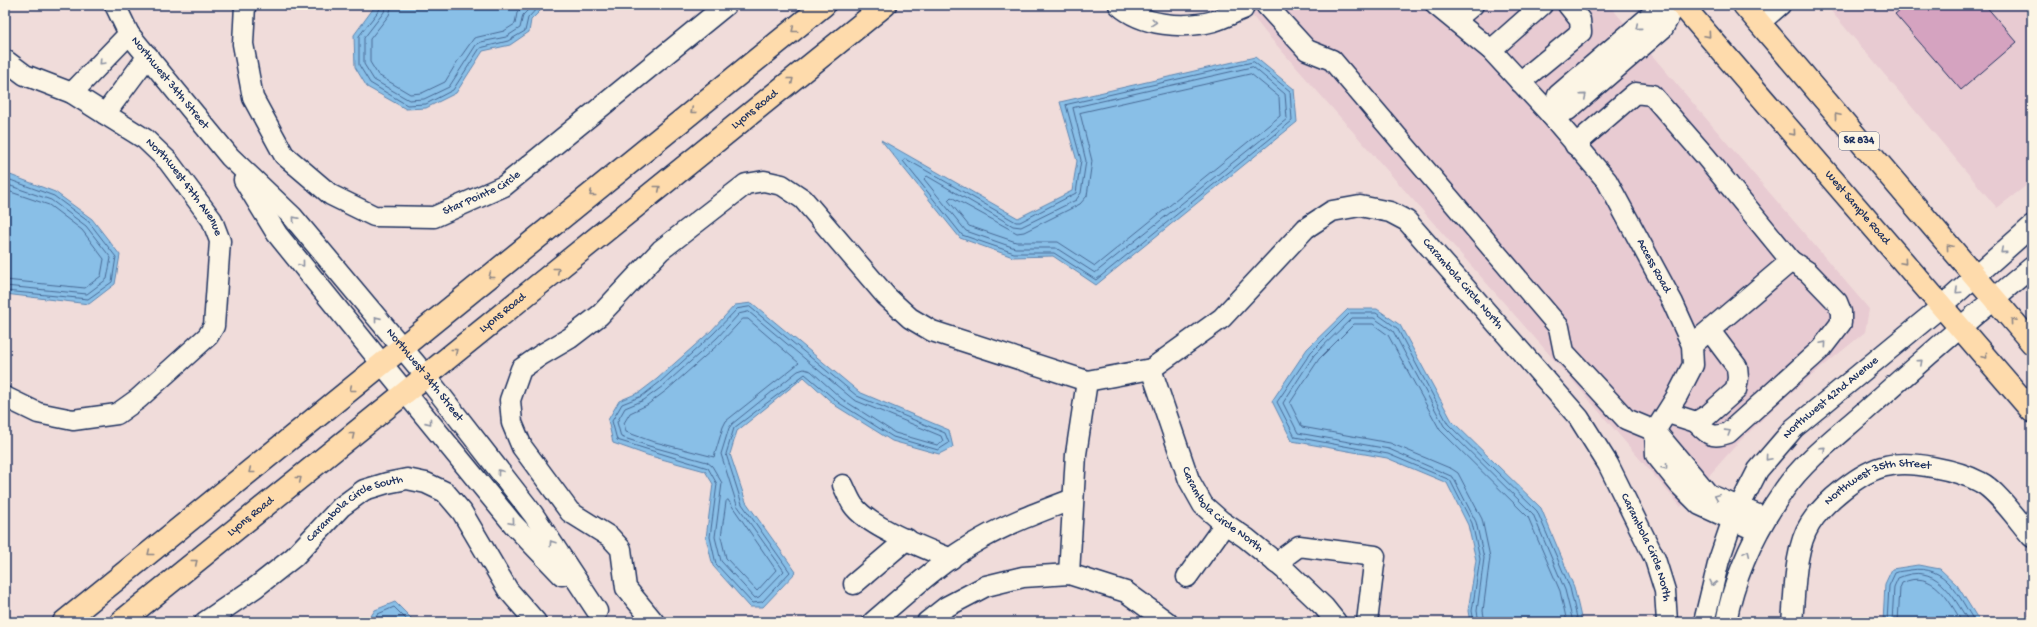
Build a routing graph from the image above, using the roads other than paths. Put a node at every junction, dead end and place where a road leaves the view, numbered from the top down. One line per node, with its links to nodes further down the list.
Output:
1 (115, 5): 20 (street, Northwest 34th Street)
2 (245, 5): 3 (street, Star Pointe Circle)
3 (726, 5)
4 (824, 5): 40 (main road, one-way to 40)
5 (885, 5): 43 (main road, Lyons Road, one-way to 5)
6 (1119, 5): 7 (street, one-way to 7)
7 (1244, 5)
8 (1266, 5): 50 (street)
9 (1436, 5): 18 (street, Access Road)
10 (1473, 5): 18 (street)
11 (1542, 5): 21 (street)
12 (1568, 5): 24 (street)
13 (1670, 5): 27 (street, one-way to 27)
14 (1676, 5): 27 (street, one-way to 14)
15 (1682, 5): 35 (main road, West Sample Road, one-way to 35)
16 (1744, 5): 19 (main road, SR 834)
17 (1780, 5): 19 (street)
18 (1455, 20): 21 (street, Access Road)
19 (1759, 23): 33 (main road, SR 834, one-way to 19)
20 (129, 34): 22 (street, Northwest 34th Street); 25 (street, one-way to 25)
21 (1491, 50): 24 (street, Access Road)
22 (148, 56): 26 (street); 29 (street, Northwest 34th Street)
23 (5, 60): 25 (street, Northwest 47th Avenue)
24 (1520, 82): 27 (street, Access Road)
25 (72, 93): 26 (street, Northwest 47th Avenue)
26 (105, 114): 46 (street, Northwest 47th Avenue)
27 (1551, 115): 28 (street, Access Road)
28 (1575, 145): 31 (street); 39 (street, Access Road)
29 (230, 157): 40 (street, Northwest 34th Street, one-way to 29); 41 (street, Northwest 34th Street, one-way to 41)
30 (2032, 226): 33 (street, Northwest 42nd Avenue, one-way to 33)
31 (1791, 261): 37 (street); 49 (street, one-way to 31)
32 (2032, 267): 34 (street)
33 (1974, 276): 34 (main road, SR 834); 35 (street, Northwest 42nd Avenue, one-way to 35)
34 (1994, 298): 36 (street); 38 (main road, SR 834, one-way to 34)
35 (1942, 306): 36 (main road, West Sample Road); 53 (street, Northwest 42nd Avenue, one-way to 53)
36 (1960, 326): 47 (main road, West Sample Road, one-way to 47); 55 (street, one-way to 36)
37 (1710, 331): 39 (street); 49 (street)
38 (2032, 343)
39 (1692, 345): 48 (street, Access Road)
40 (402, 349): 41 (main road); 43 (street, Northwest 34th Street)
41 (383, 365): 45 (street, Northwest 34th Street); 64 (main road, one-way to 64)
42 (1151, 369): 44 (street, Carambola Circle North); 54 (street, Carambola Circle North); 74 (street, Carambola Circle North)
43 (425, 375): 45 (main road, Lyons Road); 63 (street, Northwest 34th Street, one-way to 43)
44 (1087, 381): 52 (street); 68 (street)
45 (405, 392): 63 (street, Northwest 34th Street, one-way to 63); 65 (main road, Lyons Road, one-way to 45)
46 (5, 397)
47 (2032, 411)
48 (1668, 413): 49 (street); 50 (street, Access Road)
49 (1696, 422)
50 (1655, 431): 53 (street)
51 (843, 485): 57 (street)
52 (1073, 499): 58 (street); 60 (street)
53 (1736, 513): 55 (street); 75 (street, Northwest 42nd Avenue, one-way to 75)
54 (1225, 524): 59 (street, Carambola Circle North); 61 (street)
55 (1761, 524): 76 (street, one-way to 55)
56 (2032, 537): 77 (street, Northwest 35th Street)
57 (906, 539): 58 (street); 62 (street)
58 (951, 559): 69 (street)
59 (1276, 563): 72 (street, Carambola Circle North); 73 (street)
60 (1069, 574): 70 (street); 71 (street)
61 (1187, 577)
62 (854, 584)
63 (601, 616)
64 (64, 622)
65 (121, 622)
66 (205, 622): 67 (street, Carambola Circle South)
67 (536, 622)
68 (654, 622)
69 (873, 622)
70 (927, 622)
71 (1167, 622)
72 (1336, 622)
73 (1367, 622)
74 (1667, 622)
75 (1704, 622)
76 (1726, 622)
77 (1792, 622)

